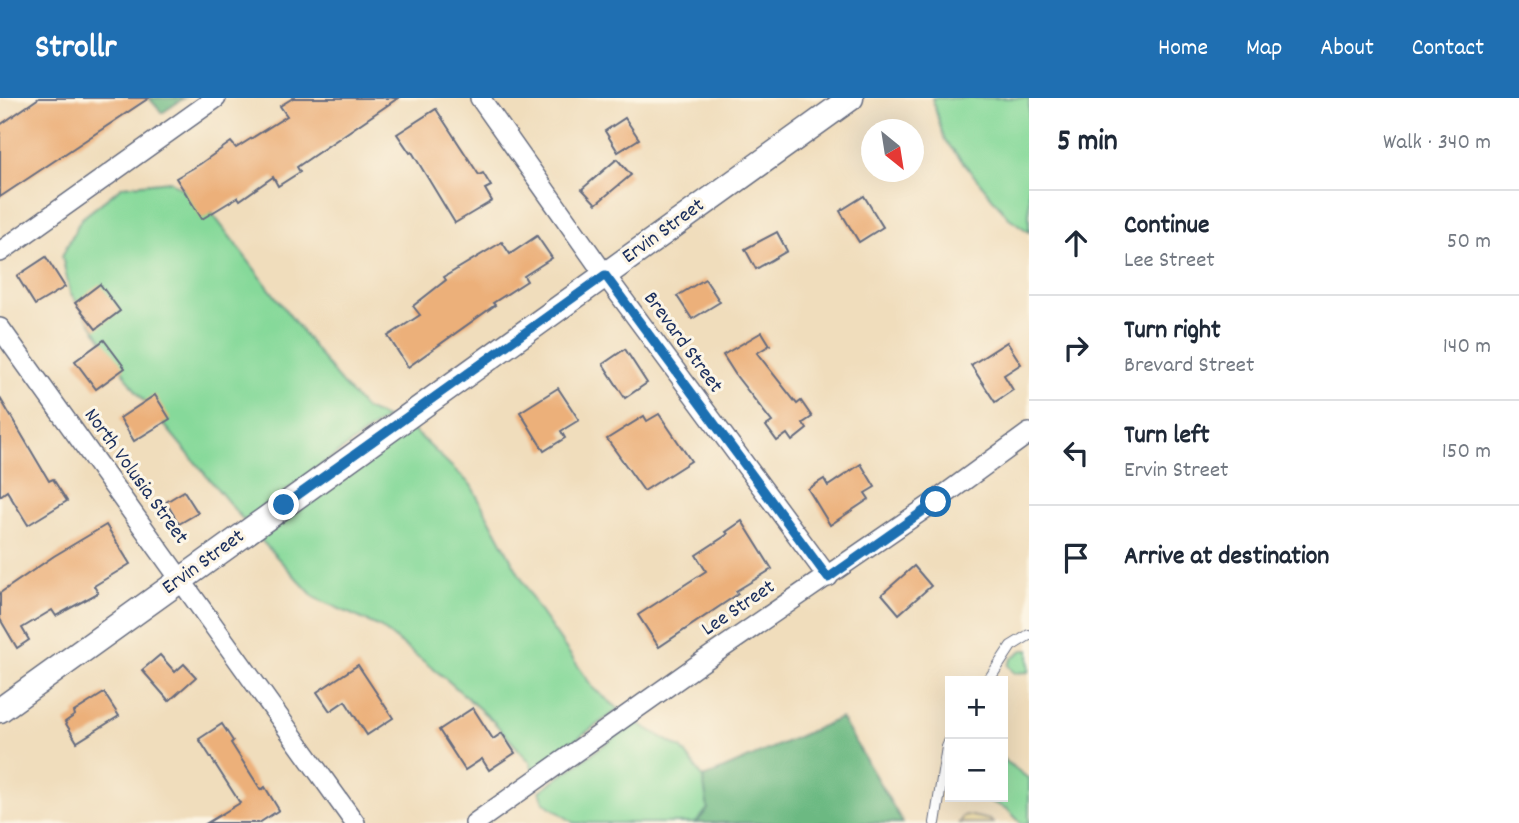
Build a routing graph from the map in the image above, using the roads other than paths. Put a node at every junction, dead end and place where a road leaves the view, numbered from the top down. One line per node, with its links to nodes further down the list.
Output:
1 (216, 98): 4 (street)
2 (480, 98): 5 (street, Brevard Street)
3 (851, 98): 5 (street, Ervin Street)
4 (0, 252)
5 (605, 275): 8 (street, Brevard Street); 9 (street, Ervin Street)
6 (0, 328): 9 (street, North Volusia Street)
7 (1029, 433): 8 (street, Lee Street)
8 (828, 578): 15 (street, Lee Street)
9 (180, 579): 12 (street, Ervin Street); 14 (street, North Volusia Street)
10 (1029, 635): 11 (lane)
11 (991, 676)
12 (0, 710)
13 (945, 760): 16 (lane)
14 (355, 823)
15 (475, 823)
16 (935, 823)

